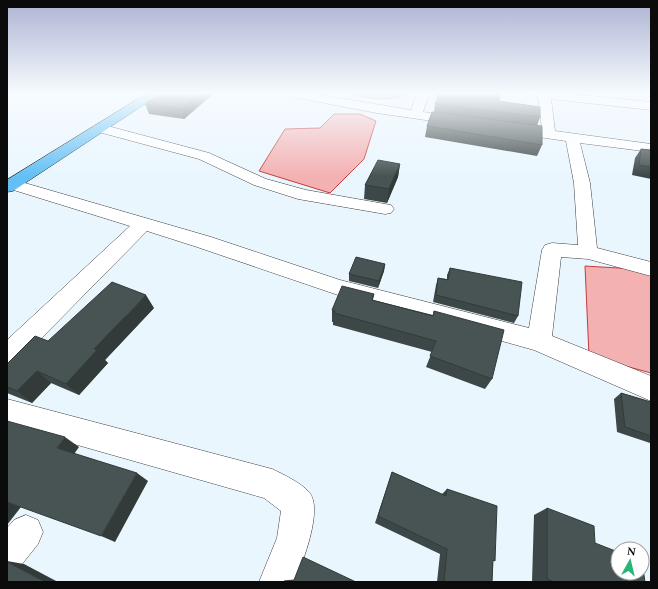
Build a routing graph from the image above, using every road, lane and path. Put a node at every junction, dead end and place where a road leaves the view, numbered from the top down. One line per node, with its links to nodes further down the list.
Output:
1 (110, 121): 6 (main road)
2 (460, 121): 4 (street)
3 (547, 121): 7 (street)
4 (470, 123)
5 (502, 127): 7 (street)
6 (100, 128): 10 (main road); 11 (street)
7 (549, 134): 8 (street)
8 (572, 137): 9 (street); 13 (street)
9 (651, 148)
10 (9, 186): 12 (street)
11 (385, 209)
12 (143, 224): 15 (street); 16 (street)
13 (588, 252): 14 (street); 15 (street)
14 (651, 269)
15 (540, 341): 17 (street)
16 (7, 356)
17 (651, 389)
18 (7, 412): 19 (street)
19 (277, 582)

